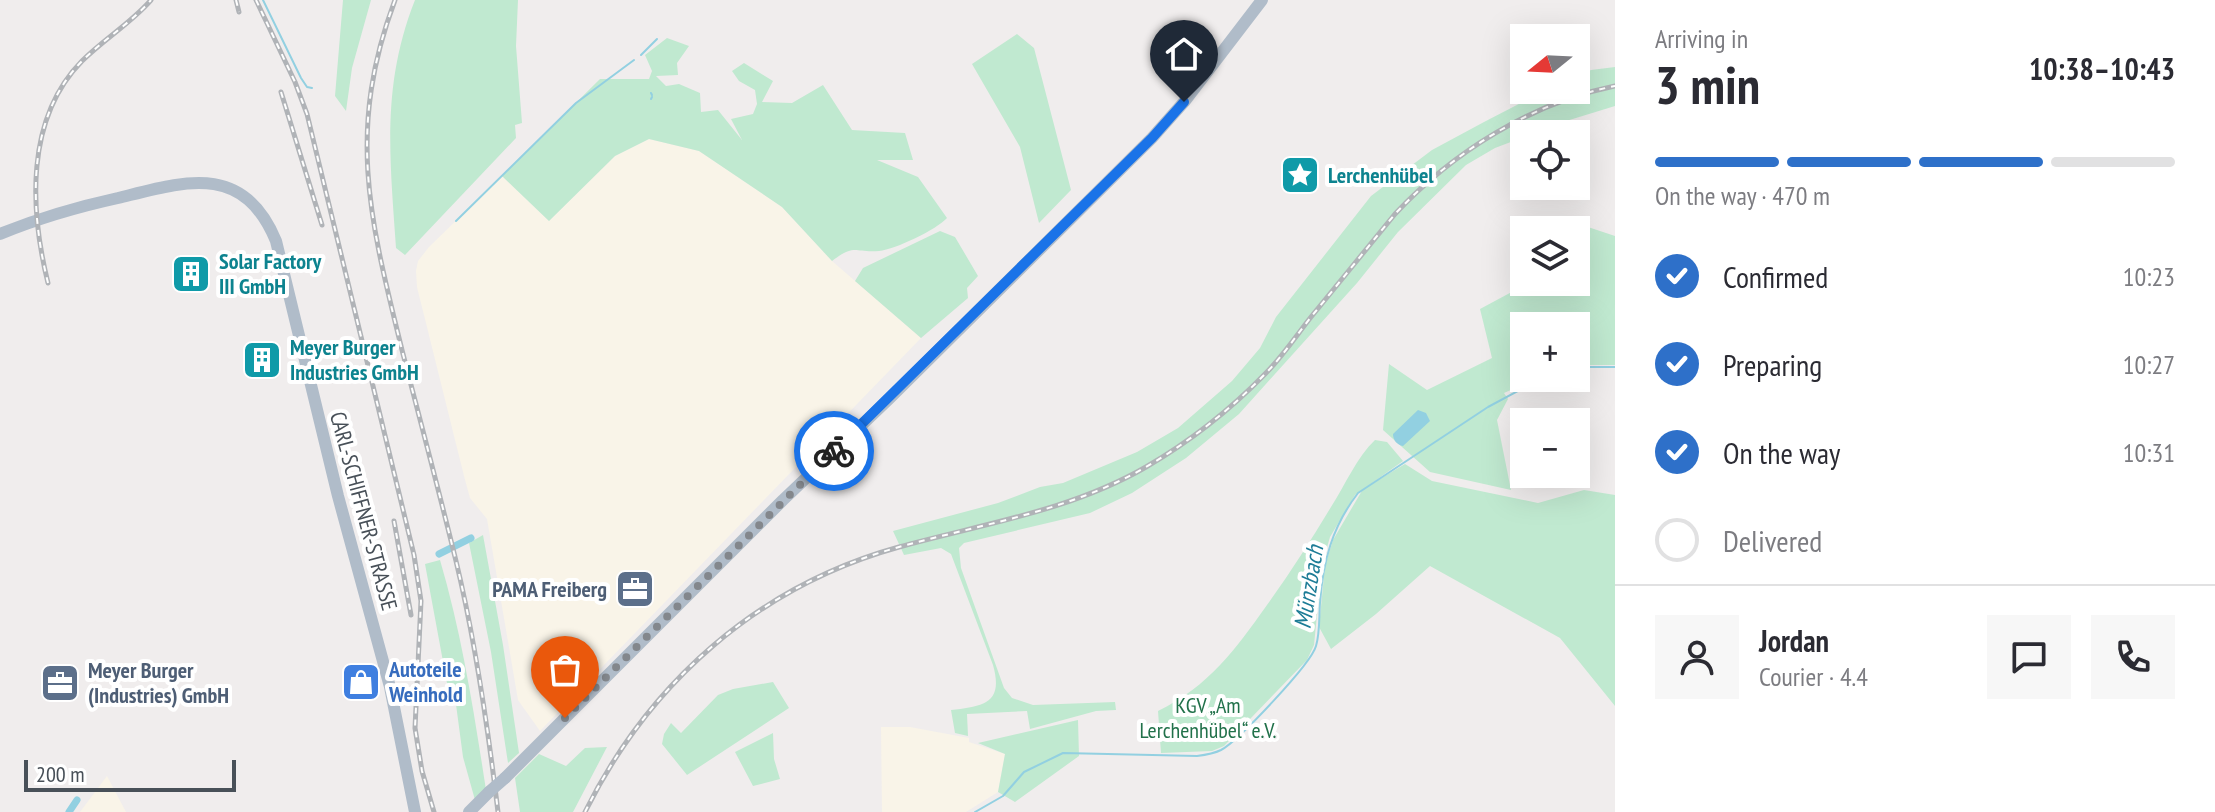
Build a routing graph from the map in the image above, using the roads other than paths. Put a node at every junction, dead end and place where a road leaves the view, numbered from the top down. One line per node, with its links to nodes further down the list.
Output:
1 (1262, 0): 4 (main road, bridge)
2 (0, 234): 3 (main road, CARL-SCHIFFNER-STRASSE)
3 (415, 812)
4 (469, 812)

